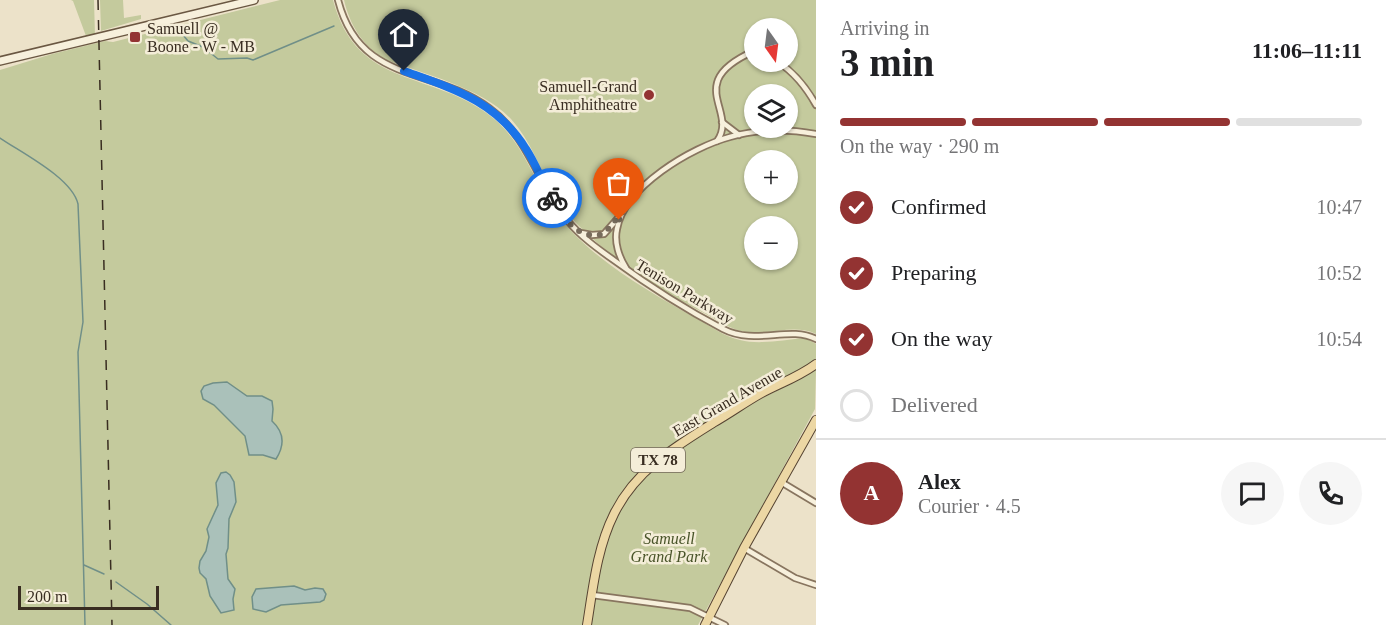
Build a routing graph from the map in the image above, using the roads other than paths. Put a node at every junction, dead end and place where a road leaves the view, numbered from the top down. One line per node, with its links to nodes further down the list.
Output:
1 (254, 0): 3 (main road)
2 (338, 0): 13 (street, Tenison Parkway)
3 (230, 3): 5 (main road)
4 (744, 57): 8 (street)
5 (0, 63)
6 (792, 72): 7 (street)
7 (816, 105)
8 (722, 122): 10 (street); 11 (street)
9 (816, 134): 10 (street)
10 (739, 135): 11 (street)
11 (717, 141): 12 (street)
12 (623, 211): 13 (street); 14 (street)
13 (579, 233): 14 (street, Tenison Parkway)
14 (628, 270): 15 (street, Tenison Parkway)
15 (816, 339)
16 (816, 364): 23 (main road, East Grand Avenue / TX 78)
17 (816, 420): 18 (main road)
18 (812, 435): 19 (main road)
19 (781, 482): 20 (street); 21 (main road)
20 (816, 504)
21 (744, 548): 22 (street); 24 (main road)
22 (816, 585)
23 (592, 595): 24 (street); 25 (main road, East Grand Avenue / TX 78)
24 (709, 616): 26 (main road); 27 (street)
25 (587, 625)
26 (705, 625)
27 (725, 625)

